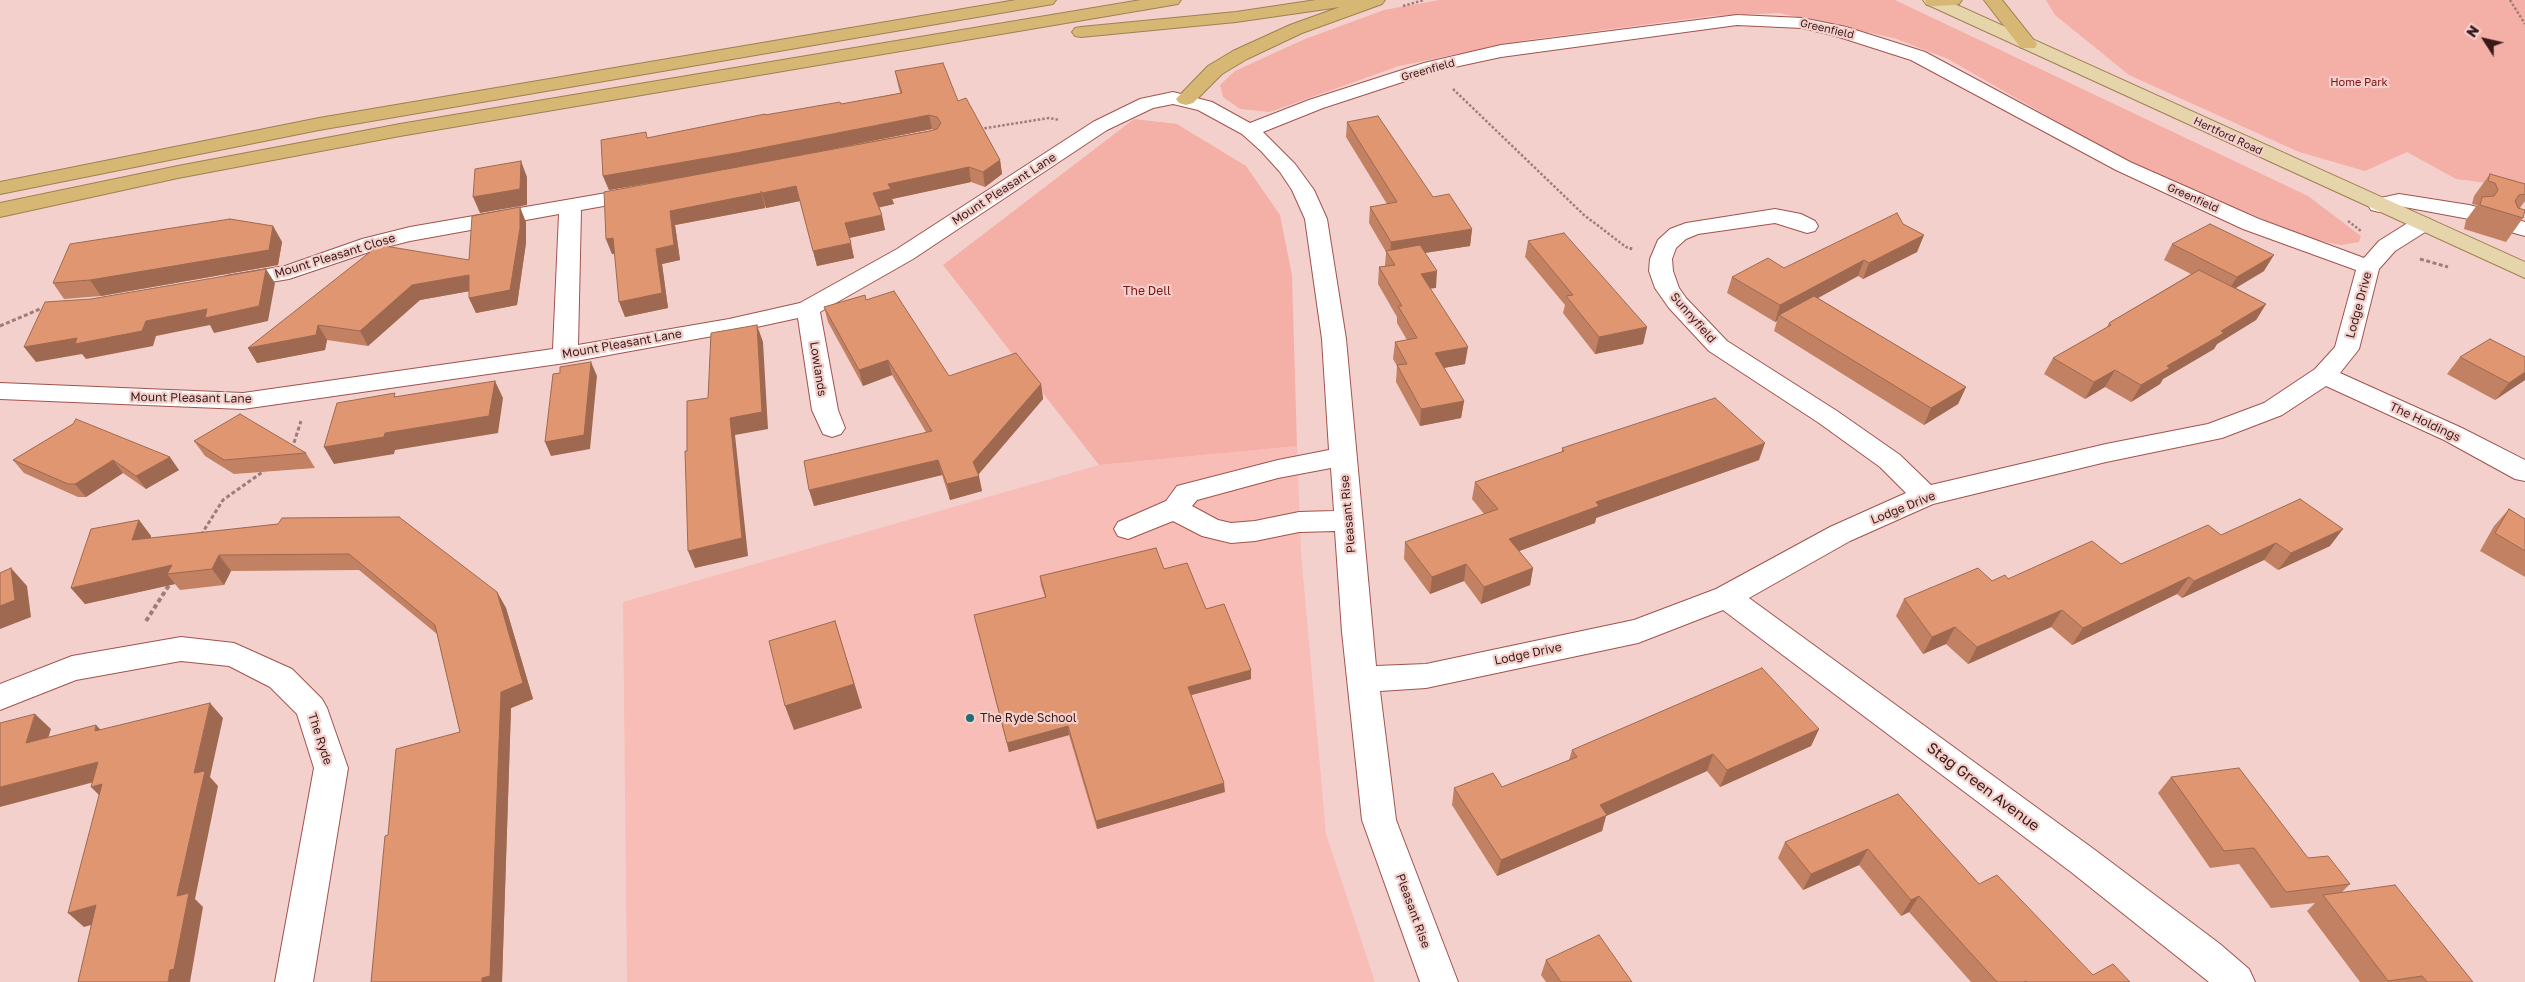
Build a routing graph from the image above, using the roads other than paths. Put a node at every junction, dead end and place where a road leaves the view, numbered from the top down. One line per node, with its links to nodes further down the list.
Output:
1 (1046, 0): 12 (highway)
2 (1172, 0): 9 (highway)
3 (1352, 0): 9 (highway)
4 (1376, 0): 10 (highway)
5 (1932, 0): 6 (highway); 8 (main road, Hertford Road)
6 (1953, 0)
7 (1993, 0): 8 (highway)
8 (2028, 44): 15 (main road, Hertford Road)
9 (903, 46): 16 (highway)
10 (1186, 100): 11 (street, Pleasant Rise); 23 (street, Mount Pleasant Lane)
11 (1249, 130): 20 (street, Greenfield); 28 (street, Pleasant Rise)
12 (0, 188)
13 (663, 188): 14 (street, Mount Pleasant Close)
14 (570, 205): 22 (street, Mount Pleasant Close); 24 (street)
15 (2378, 205): 17 (street); 18 (main road, Hertford Road)
16 (0, 210)
17 (2469, 212)
18 (2422, 224): 20 (street, Lodge Drive); 21 (main road, Hertford Road)
19 (1807, 226): 30 (street, Sunnyfield)
20 (2368, 267): 25 (street, Lodge Drive)
21 (2525, 271)
22 (209, 286)
23 (808, 309): 24 (street, Mount Pleasant Lane); 27 (street, Lowlands)
24 (565, 355): 26 (street, Mount Pleasant Lane)
25 (2324, 375): 29 (street, The Holdings); 30 (street, Lodge Drive)
26 (0, 391)
27 (832, 428)
28 (1343, 456): 31 (street); 32 (street, Pleasant Rise)
29 (2525, 472)
30 (1925, 496): 34 (street, Lodge Drive)
31 (1176, 508): 32 (street); 33 (street)
32 (1348, 521): 35 (street, Pleasant Rise)
33 (1128, 529)
34 (1726, 597): 35 (street, Lodge Drive); 39 (street, Stag Green Avenue)
35 (1362, 679): 38 (street, Pleasant Rise)
36 (0, 697): 37 (street, The Ryde)
37 (294, 982)
38 (1439, 982)
39 (2236, 982)

